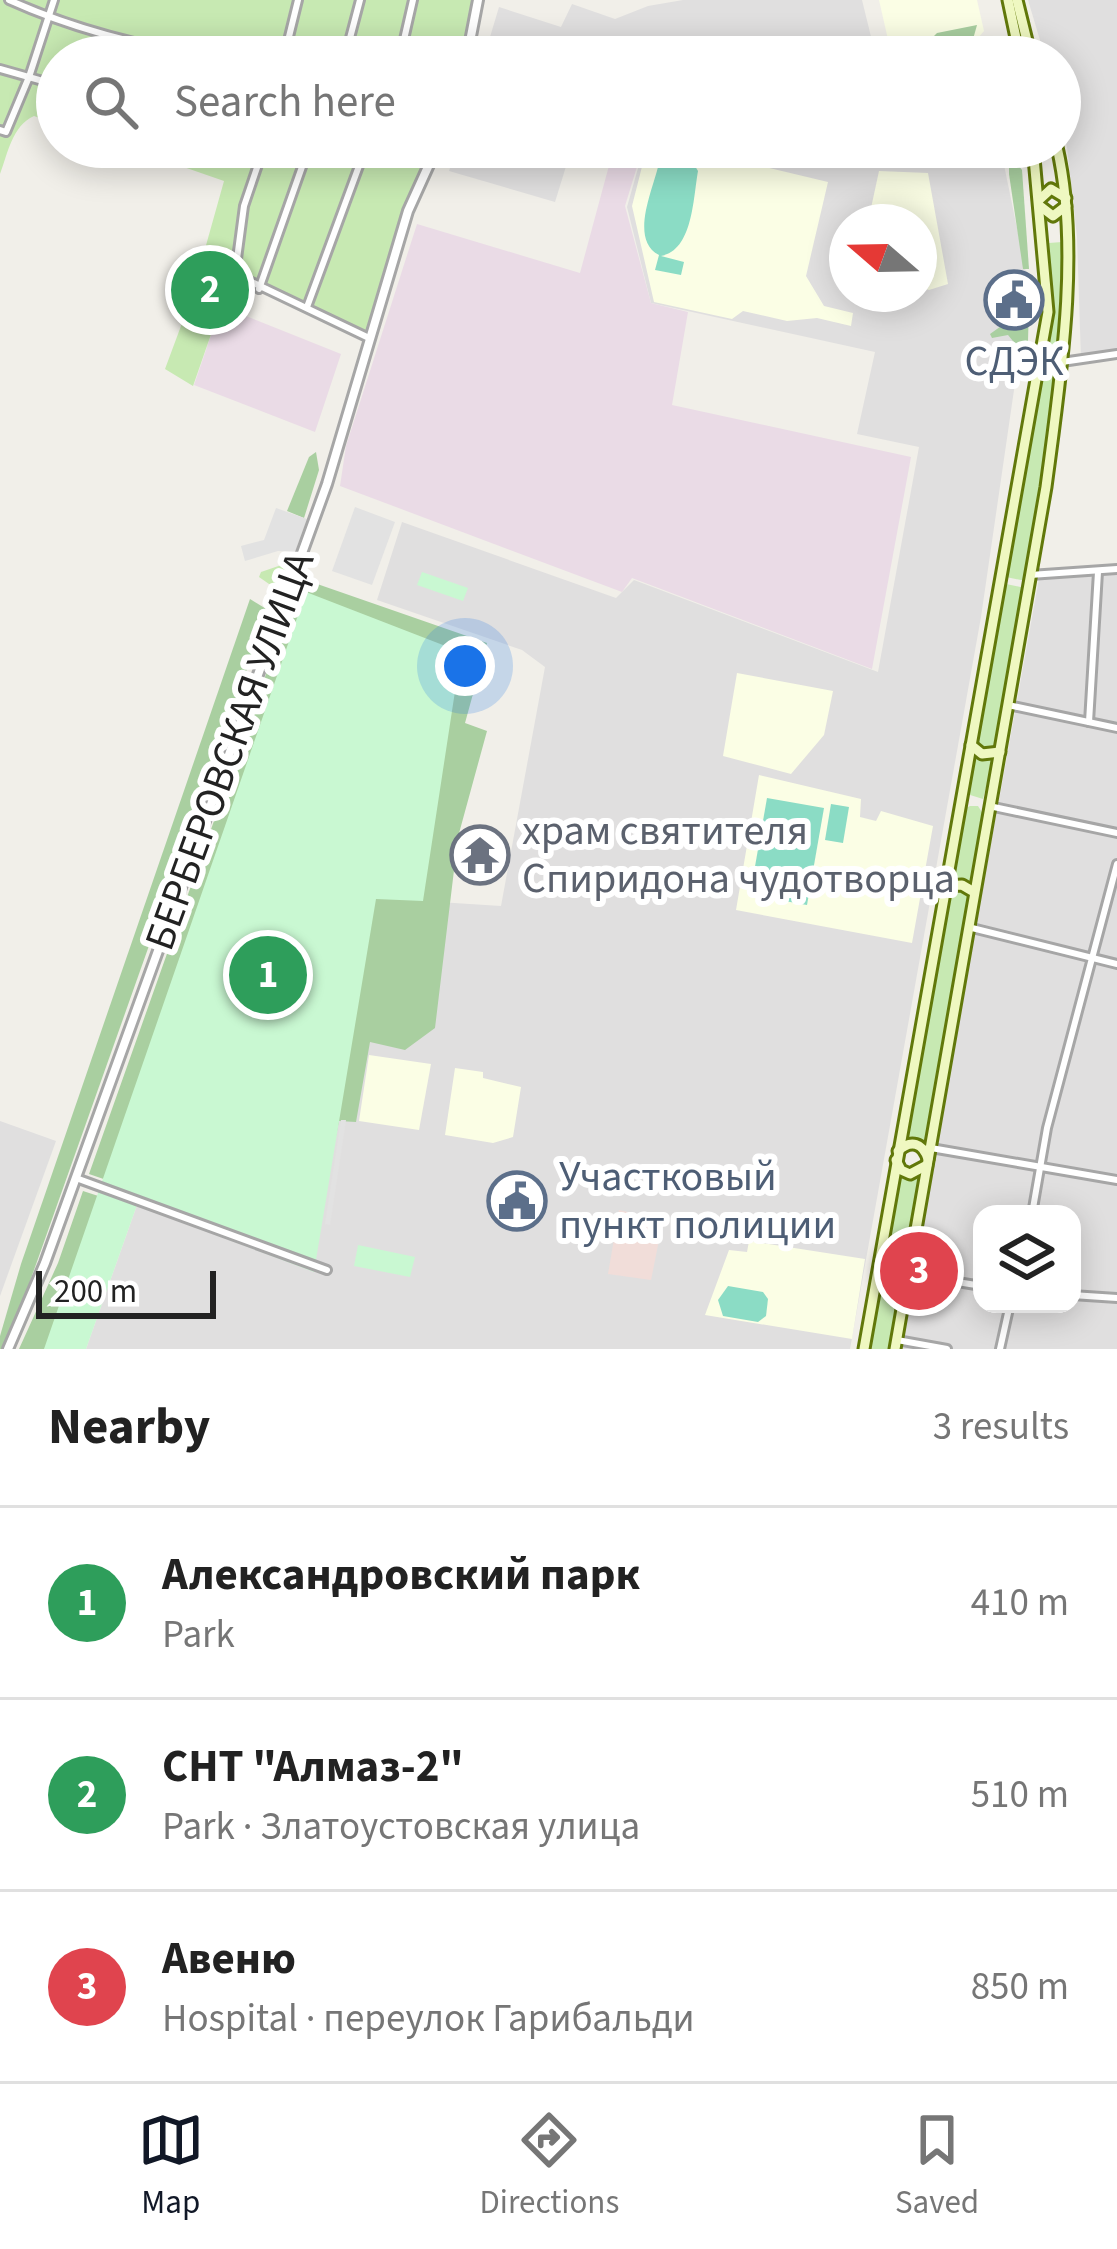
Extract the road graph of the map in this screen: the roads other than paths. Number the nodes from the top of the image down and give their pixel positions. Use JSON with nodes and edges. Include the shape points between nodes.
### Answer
{"nodes":[{"id":1,"x":9,"y":0,"type":"edge"},
{"id":2,"x":54,"y":0,"type":"edge"},
{"id":3,"x":298,"y":0,"type":"edge"},
{"id":4,"x":360,"y":0,"type":"edge"},
{"id":5,"x":413,"y":0,"type":"edge"},
{"id":6,"x":478,"y":0,"type":"edge"},
{"id":7,"x":1013,"y":0,"type":"edge"},
{"id":8,"x":48,"y":18,"type":"junction"},
{"id":9,"x":42,"y":36,"type":"edge"},
{"id":10,"x":110,"y":36,"type":"edge"},
{"id":11,"x":289,"y":36,"type":"edge"},
{"id":12,"x":351,"y":36,"type":"edge"},
{"id":13,"x":405,"y":36,"type":"edge"},
{"id":14,"x":471,"y":36,"type":"edge"},
{"id":15,"x":1017,"y":36,"type":"edge"},
{"id":16,"x":1024,"y":36,"type":"edge"},
{"id":17,"x":36,"y":55,"type":"edge"},
{"id":18,"x":0,"y":69,"type":"edge"},
{"id":19,"x":29,"y":77,"type":"junction"},
{"id":20,"x":36,"y":79,"type":"edge"},
{"id":21,"x":3,"y":131,"type":"edge"},
{"id":22,"x":255,"y":168,"type":"edge"},
{"id":23,"x":302,"y":168,"type":"edge"},
{"id":24,"x":358,"y":168,"type":"edge"},
{"id":25,"x":427,"y":168,"type":"edge"},
{"id":26,"x":1036,"y":168,"type":"edge"},
{"id":27,"x":1061,"y":168,"type":"edge"},
{"id":28,"x":1066,"y":202,"type":"junction"},
{"id":29,"x":1040,"y":203,"type":"junction"},
{"id":30,"x":259,"y":289,"type":"junction"},
{"id":31,"x":307,"y":309,"type":"junction"},
{"id":32,"x":369,"y":338,"type":"junction"},
{"id":33,"x":1117,"y":354,"type":"edge"},
{"id":34,"x":1040,"y":359,"type":"junction"},
{"id":35,"x":1062,"y":362,"type":"junction"},
{"id":36,"x":1117,"y":569,"type":"edge"},
{"id":37,"x":1098,"y":572,"type":"junction"},
{"id":38,"x":1029,"y":581,"type":"junction"},
{"id":39,"x":1000,"y":583,"type":"junction"},
{"id":40,"x":1009,"y":705,"type":"junction"},
{"id":41,"x":1089,"y":722,"type":"junction"},
{"id":42,"x":1117,"y":728,"type":"edge"},
{"id":43,"x":970,"y":745,"type":"junction"},
{"id":44,"x":1000,"y":752,"type":"junction"},
{"id":45,"x":961,"y":800,"type":"junction"},
{"id":46,"x":989,"y":806,"type":"junction"},
{"id":47,"x":1117,"y":832,"type":"edge"},
{"id":48,"x":1117,"y":864,"type":"edge"},
{"id":49,"x":945,"y":886,"type":"junction"},
{"id":50,"x":974,"y":892,"type":"junction"},
{"id":51,"x":968,"y":927,"type":"junction"},
{"id":52,"x":1094,"y":957,"type":"junction"},
{"id":53,"x":1117,"y":964,"type":"edge"},
{"id":54,"x":897,"y":1156,"type":"junction"},
{"id":55,"x":929,"y":1158,"type":"junction"},
{"id":56,"x":1039,"y":1167,"type":"junction"},
{"id":57,"x":76,"y":1178,"type":"junction"},
{"id":58,"x":1117,"y":1180,"type":"edge"},
{"id":59,"x":1033,"y":1205,"type":"edge"},
{"id":60,"x":327,"y":1270,"type":"dead end"},
{"id":61,"x":908,"y":1274,"type":"junction"},
{"id":62,"x":973,"y":1285,"type":"edge"},
{"id":63,"x":1081,"y":1296,"type":"edge"},
{"id":64,"x":1117,"y":1298,"type":"edge"},
{"id":65,"x":1008,"y":1313,"type":"edge"},
{"id":66,"x":896,"y":1345,"type":"edge"},
{"id":67,"x":8,"y":1349,"type":"edge"},
{"id":68,"x":864,"y":1349,"type":"edge"},
{"id":69,"x":947,"y":1349,"type":"edge"},
{"id":70,"x":1000,"y":1349,"type":"edge"}],
"edges":[{"from":1,"to":8,"type":"street"},
{"from":2,"to":8,"type":"street"},
{"from":3,"to":11,"type":"street"},
{"from":4,"to":12,"type":"street"},
{"from":5,"to":13,"type":"street"},
{"from":6,"to":14,"type":"street"},
{"from":7,"to":15,"type":"main road"},
{"from":7,"to":16,"type":"main road"},
{"from":8,"to":9,"type":"street"},
{"from":8,"to":10,"type":"street"},
{"from":17,"to":19,"type":"street"},
{"from":18,"to":19,"type":"street"},
{"from":19,"to":20,"type":"street"},
{"from":19,"to":21,"type":"street"},
{"from":22,"to":30,"type":"street","via":[[235,274]]},
{"from":23,"to":30,"type":"street"},
{"from":24,"to":31,"type":"street"},
{"from":25,"to":32,"type":"street","name":"БЕРБЕРОВСКАЯ УЛИЦА"},
{"from":26,"to":29,"type":"main road"},
{"from":27,"to":28,"type":"main road"},
{"from":28,"to":29,"type":"main road","via":[[1053,216]]},
{"from":28,"to":29,"type":"main road","via":[[1051,189]]},
{"from":28,"to":35,"type":"main road"},
{"from":29,"to":34,"type":"main road","via":[[1048,312]]},
{"from":30,"to":31,"type":"street"},
{"from":31,"to":32,"type":"street"},
{"from":32,"to":57,"type":"street","name":"БЕРБЕРОВСКАЯ УЛИЦА","via":[[327,484]]},
{"from":33,"to":35,"type":"street"},
{"from":34,"to":35,"type":"main road"},
{"from":34,"to":39,"type":"main road"},
{"from":35,"to":38,"type":"main road"},
{"from":36,"to":37,"type":"street"},
{"from":37,"to":38,"type":"street"},
{"from":37,"to":41,"type":"street"},
{"from":38,"to":39,"type":"main road"},
{"from":38,"to":40,"type":"main road"},
{"from":39,"to":43,"type":"main road"},
{"from":40,"to":41,"type":"street"},
{"from":40,"to":44,"type":"main road"},
{"from":41,"to":42,"type":"street"},
{"from":43,"to":44,"type":"main road","via":[[982,754]]},
{"from":43,"to":45,"type":"main road"},
{"from":44,"to":46,"type":"main road"},
{"from":45,"to":46,"type":"main road"},
{"from":45,"to":49,"type":"main road"},
{"from":46,"to":47,"type":"street"},
{"from":46,"to":50,"type":"main road"},
{"from":48,"to":52,"type":"street"},
{"from":49,"to":50,"type":"main road"},
{"from":49,"to":54,"type":"main road"},
{"from":50,"to":51,"type":"main road"},
{"from":51,"to":52,"type":"street"},
{"from":51,"to":55,"type":"main road"},
{"from":52,"to":53,"type":"street"},
{"from":52,"to":56,"type":"street"},
{"from":54,"to":55,"type":"main road","via":[[916,1144]]},
{"from":54,"to":55,"type":"main road","via":[[910,1174]]},
{"from":54,"to":68,"type":"main road"},
{"from":55,"to":56,"type":"street"},
{"from":55,"to":61,"type":"main road"},
{"from":56,"to":58,"type":"street"},
{"from":56,"to":59,"type":"street"},
{"from":57,"to":60,"type":"street"},
{"from":57,"to":67,"type":"street","name":"БЕРБЕРОВСКАЯ УЛИЦА"},
{"from":61,"to":62,"type":"street"},
{"from":61,"to":66,"type":"main road"},
{"from":63,"to":64,"type":"street"},
{"from":65,"to":70,"type":"street"},
{"from":66,"to":69,"type":"street"}]}
